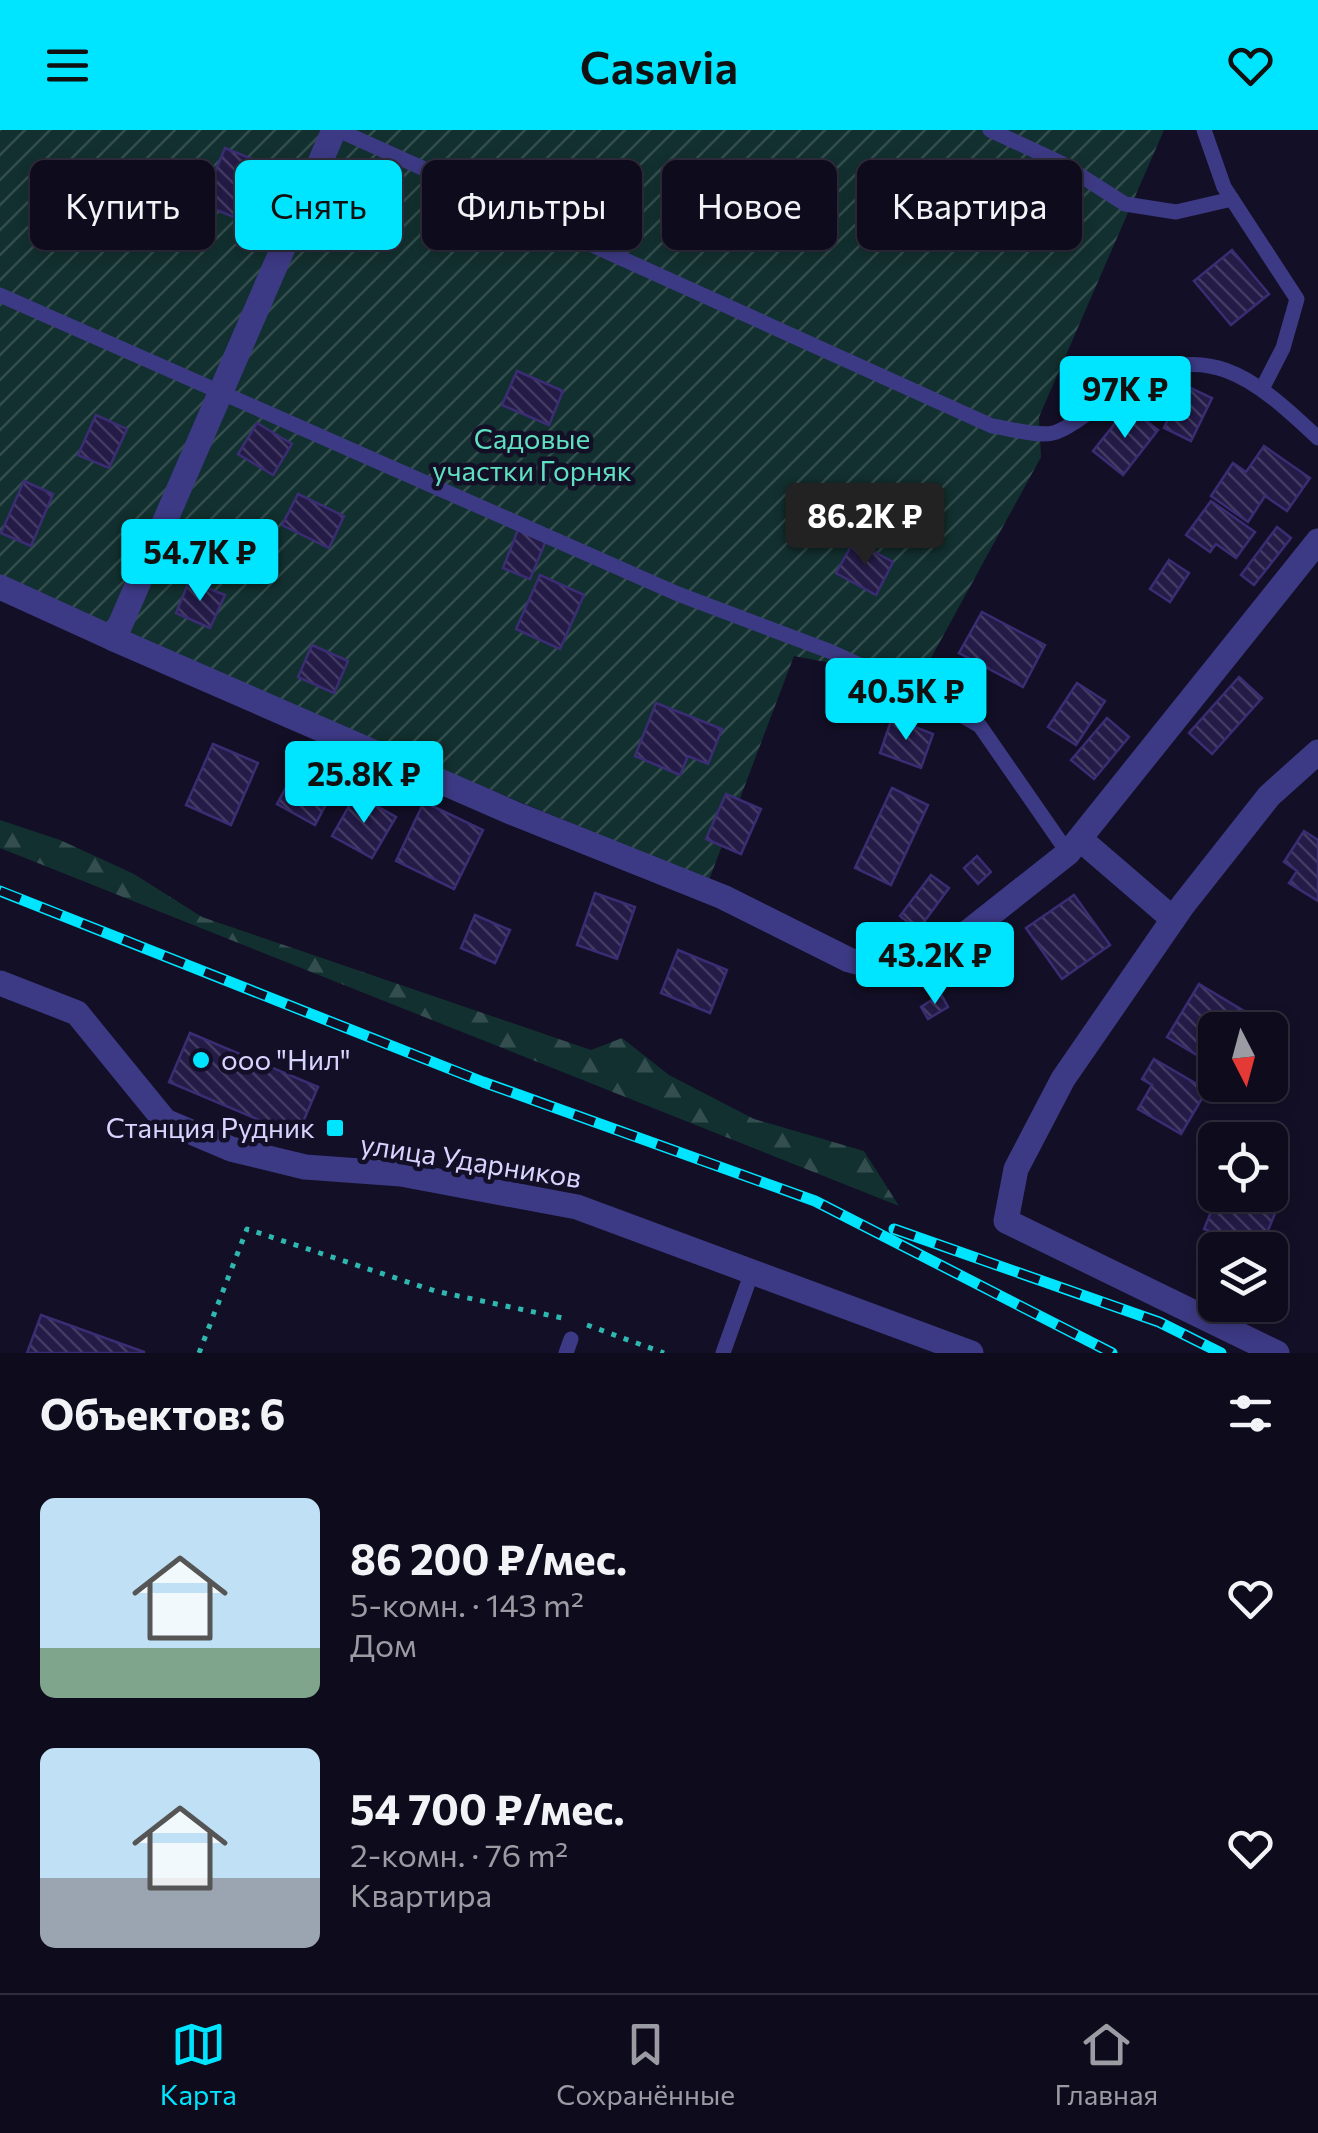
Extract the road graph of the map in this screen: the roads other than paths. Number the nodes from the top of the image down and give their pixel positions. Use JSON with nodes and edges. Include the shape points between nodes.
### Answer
{"nodes":[{"id":1,"x":336,"y":130,"type":"edge"},
{"id":2,"x":990,"y":130,"type":"edge"},
{"id":3,"x":1204,"y":130,"type":"edge"},
{"id":4,"x":1232,"y":199,"type":"junction"},
{"id":5,"x":0,"y":296,"type":"edge"},
{"id":6,"x":1263,"y":386,"type":"junction"},
{"id":7,"x":219,"y":390,"type":"junction"},
{"id":8,"x":1318,"y":438,"type":"edge"},
{"id":9,"x":1318,"y":541,"type":"edge"},
{"id":10,"x":0,"y":587,"type":"edge"},
{"id":11,"x":114,"y":639,"type":"junction"},
{"id":12,"x":1318,"y":752,"type":"edge"},
{"id":13,"x":1074,"y":846,"type":"junction"},
{"id":14,"x":1173,"y":919,"type":"junction"},
{"id":15,"x":0,"y":983,"type":"edge"},
{"id":16,"x":753,"y":1270,"type":"junction"},
{"id":17,"x":723,"y":1353,"type":"edge"},
{"id":18,"x":971,"y":1353,"type":"edge"},
{"id":19,"x":1278,"y":1353,"type":"edge"}],
"edges":[{"from":1,"to":6,"type":"lane","via":[[992,426],[1054,433],[1129,384],[1178,366],[1228,369]]},
{"from":1,"to":7,"type":"street"},
{"from":2,"to":4,"type":"lane","via":[[1061,162],[1125,204],[1176,212]]},
{"from":3,"to":4,"type":"lane"},
{"from":4,"to":6,"type":"lane","via":[[1298,298]]},
{"from":5,"to":7,"type":"lane"},
{"from":6,"to":8,"type":"lane"},
{"from":7,"to":11,"type":"street"},
{"from":7,"to":13,"type":"lane","via":[[678,594],[929,696],[980,726]]},
{"from":9,"to":13,"type":"street"},
{"from":10,"to":11,"type":"street"},
{"from":11,"to":13,"type":"street","via":[[876,967],[934,959]]},
{"from":12,"to":14,"type":"street","via":[[1269,796]]},
{"from":13,"to":14,"type":"street"},
{"from":14,"to":19,"type":"street","via":[[1063,1079],[1016,1170],[1006,1221]]},
{"from":15,"to":16,"type":"street","name":"улица Ударников","via":[[77,1013],[165,1121],[231,1150],[577,1207]]},
{"from":16,"to":17,"type":"lane"},
{"from":16,"to":18,"type":"street","name":"улица Ударников"}]}
